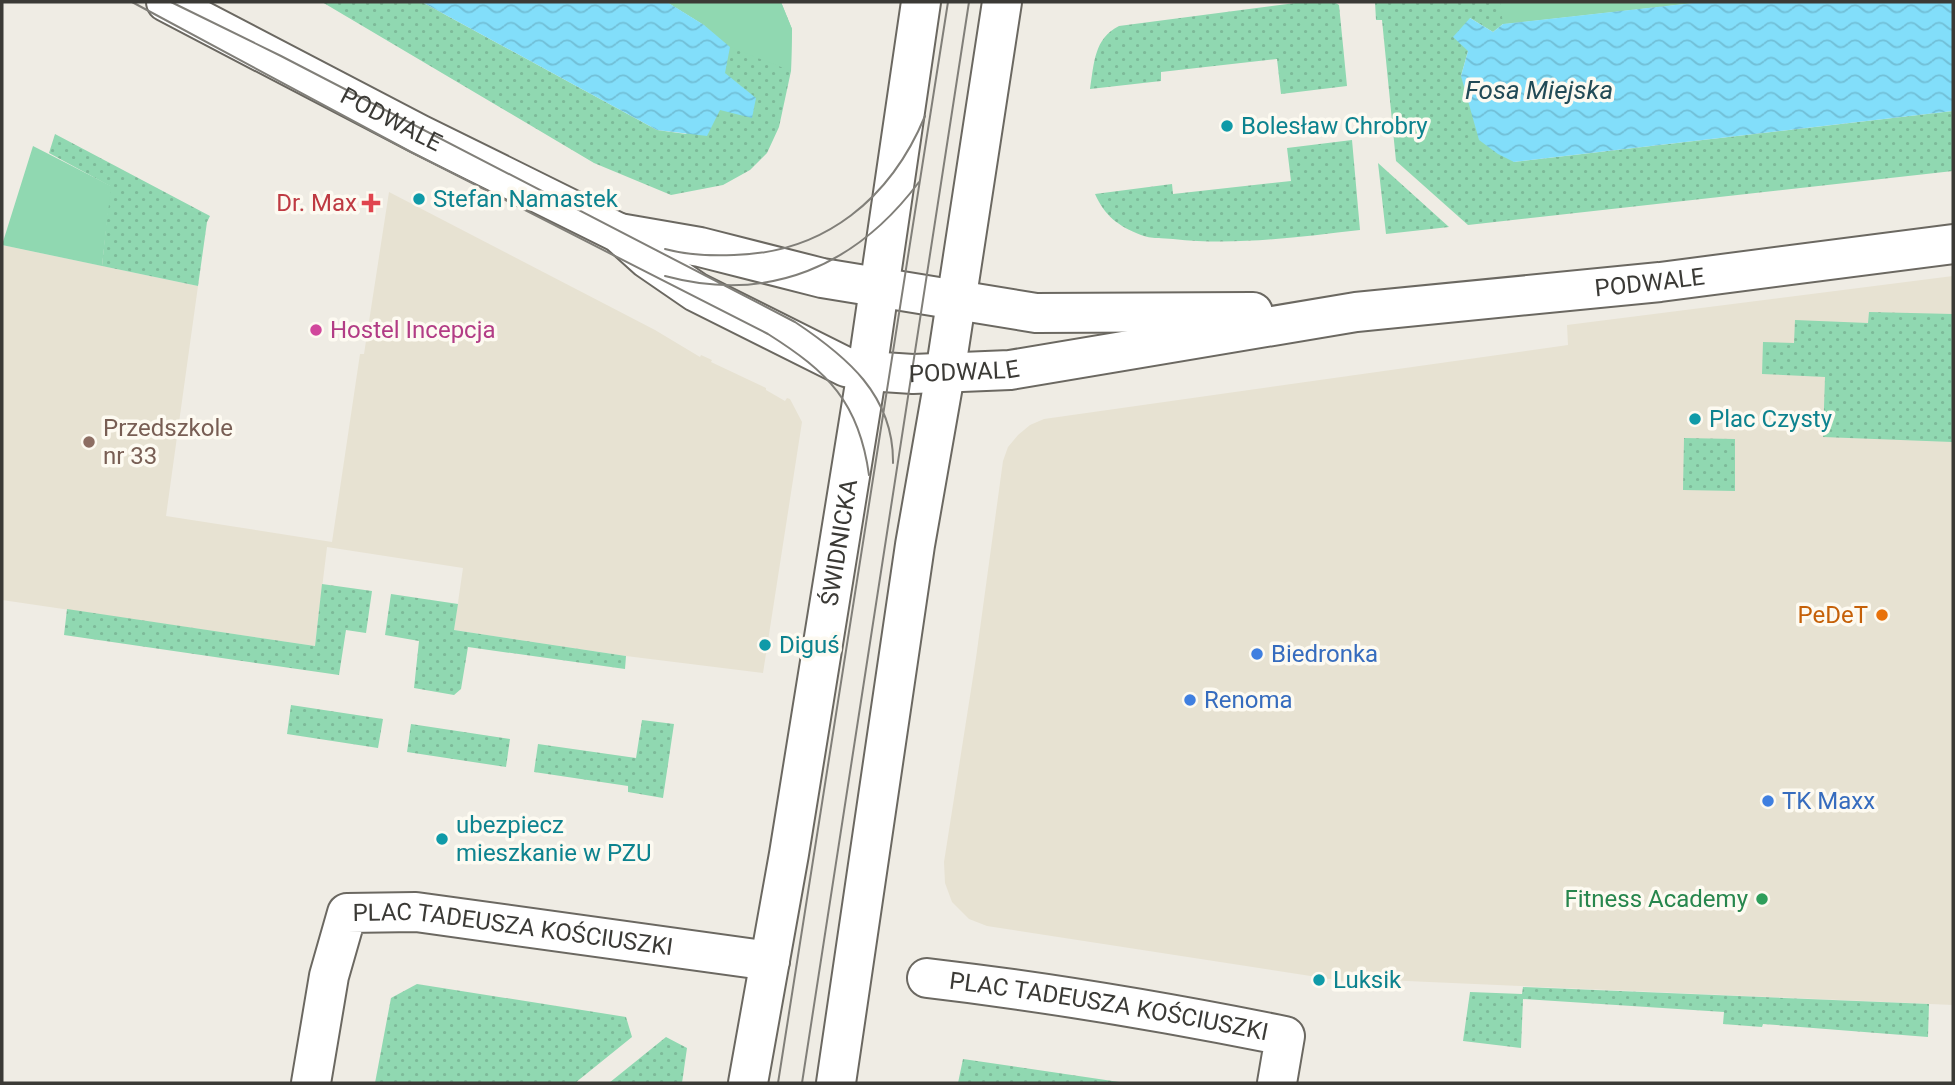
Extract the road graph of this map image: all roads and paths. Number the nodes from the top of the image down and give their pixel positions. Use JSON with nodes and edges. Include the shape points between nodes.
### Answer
{"nodes":[{"id":1,"x":166,"y":2,"type":"edge"},
{"id":2,"x":921,"y":2,"type":"edge"},
{"id":3,"x":1002,"y":2,"type":"edge"},
{"id":4,"x":619,"y":233,"type":"junction"},
{"id":5,"x":1953,"y":244,"type":"edge"},
{"id":6,"x":880,"y":287,"type":"junction"},
{"id":7,"x":954,"y":300,"type":"junction"},
{"id":8,"x":1343,"y":314,"type":"junction"},
{"id":9,"x":867,"y":371,"type":"junction"},
{"id":10,"x":945,"y":374,"type":"junction"},
{"id":11,"x":770,"y":961,"type":"junction"},
{"id":12,"x":927,"y":978,"type":"dead end"},
{"id":13,"x":311,"y":1083,"type":"edge"},
{"id":14,"x":748,"y":1083,"type":"edge"},
{"id":15,"x":836,"y":1083,"type":"edge"},
{"id":16,"x":1277,"y":1083,"type":"edge"}],
"edges":[{"from":1,"to":4,"type":"street","name":"PODWALE"},
{"from":2,"to":6,"type":"street","name":"ŚWIDNICKA"},
{"from":3,"to":7,"type":"street"},
{"from":4,"to":6,"type":"street","name":"PODWALE"},
{"from":4,"to":9,"type":"street","name":"PODWALE","via":[[696,292],[835,362]]},
{"from":5,"to":8,"type":"street","name":"PODWALE","via":[[1660,282]]},
{"from":6,"to":7,"type":"street","name":"PODWALE"},
{"from":6,"to":9,"type":"street","name":"ŚWIDNICKA"},
{"from":7,"to":8,"type":"street","name":"PODWALE","via":[[1036,313]]},
{"from":7,"to":10,"type":"street"},
{"from":8,"to":10,"type":"street","name":"PODWALE","via":[[1057,364]]},
{"from":9,"to":10,"type":"street","name":"PODWALE"},
{"from":9,"to":11,"type":"street","name":"ŚWIDNICKA"},
{"from":10,"to":15,"type":"street","via":[[915,545]]},
{"from":11,"to":13,"type":"street","name":"PLAC TADEUSZA KOŚCIUSZKI","via":[[416,912],[347,913],[329,976]]},
{"from":11,"to":14,"type":"street","name":"ŚWIDNICKA"},
{"from":12,"to":16,"type":"street","name":"PLAC TADEUSZA KOŚCIUSZKI","via":[[1150,1009],[1285,1036]]}]}
